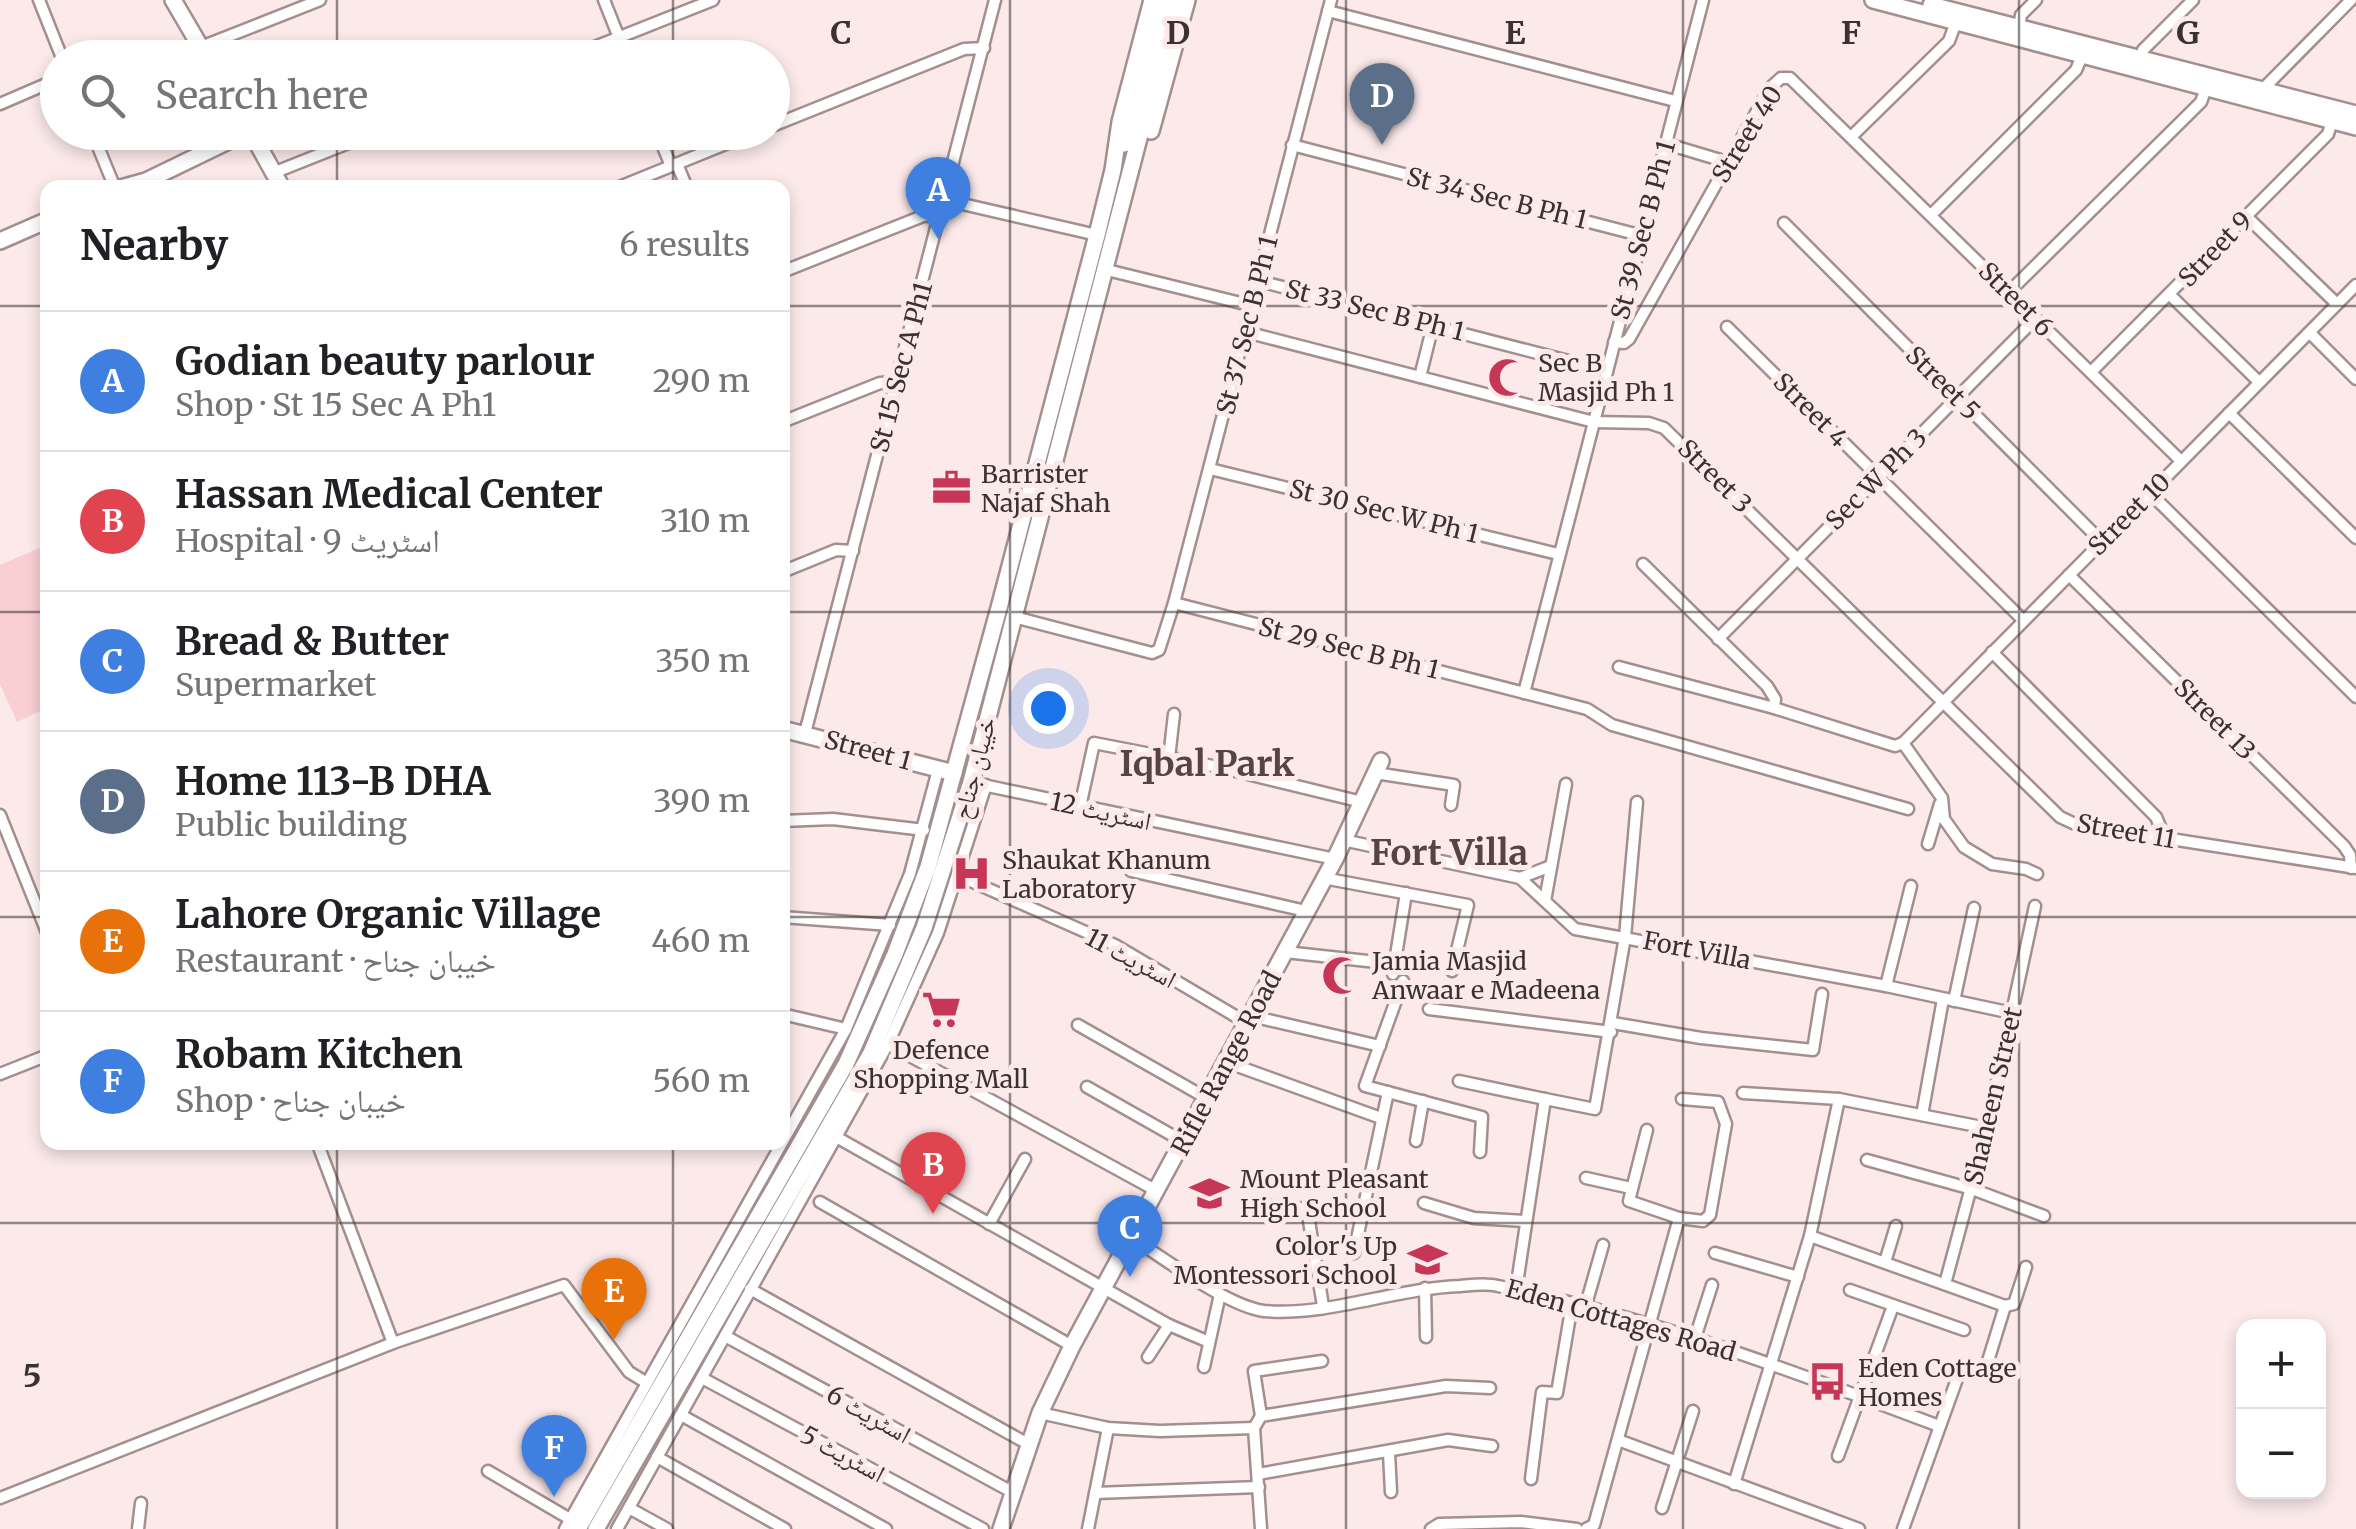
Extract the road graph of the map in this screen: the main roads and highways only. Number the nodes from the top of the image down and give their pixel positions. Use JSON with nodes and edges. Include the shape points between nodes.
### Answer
{"nodes":[{"id":1,"x":174,"y":0,"type":"edge"},
{"id":2,"x":1152,"y":0,"type":"edge"},
{"id":3,"x":1163,"y":0,"type":"edge"},
{"id":4,"x":1174,"y":0,"type":"edge"},
{"id":5,"x":1188,"y":0,"type":"edge"},
{"id":6,"x":1873,"y":0,"type":"edge"},
{"id":7,"x":1913,"y":0,"type":"edge"},
{"id":8,"x":197,"y":40,"type":"edge"},
{"id":9,"x":2356,"y":114,"type":"edge"},
{"id":10,"x":2356,"y":127,"type":"edge"},
{"id":11,"x":214,"y":150,"type":"edge"},
{"id":12,"x":260,"y":150,"type":"edge"},
{"id":13,"x":1121,"y":173,"type":"junction"},
{"id":14,"x":157,"y":180,"type":"edge"},
{"id":15,"x":278,"y":180,"type":"edge"},
{"id":16,"x":40,"y":224,"type":"edge"},
{"id":17,"x":40,"y":233,"type":"edge"},
{"id":18,"x":0,"y":241,"type":"edge"},
{"id":19,"x":0,"y":250,"type":"edge"},
{"id":20,"x":790,"y":730,"type":"edge"},
{"id":21,"x":1378,"y":767,"type":"road end"},
{"id":22,"x":946,"y":772,"type":"junction"},
{"id":23,"x":571,"y":1526,"type":"edge"},
{"id":24,"x":596,"y":1529,"type":"edge"},
{"id":25,"x":1000,"y":1529,"type":"edge"}],
"edges":[{"from":1,"to":8,"type":"main road"},
{"from":2,"to":13,"type":"main road","name":"خیبان جناح","via":[[1120,122]]},
{"from":3,"to":13,"type":"main road"},
{"from":4,"to":13,"type":"main road","name":"خیبان جناح"},
{"from":5,"to":13,"type":"main road","via":[[1148,142]]},
{"from":6,"to":10,"type":"main road"},
{"from":7,"to":9,"type":"main road"},
{"from":11,"to":14,"type":"main road"},
{"from":12,"to":15,"type":"main road"},
{"from":13,"to":22,"type":"main road","name":"خیبان جناح","via":[[1097,234]]},
{"from":13,"to":24,"type":"main road","name":"خیبان جناح","via":[[1104,269],[978,784],[930,911],[871,1053]]},
{"from":16,"to":18,"type":"main road"},
{"from":17,"to":19,"type":"main road"},
{"from":20,"to":22,"type":"main road","name":"Street 1"},
{"from":21,"to":25,"type":"main road","name":"Rifle Range Road","via":[[1072,1346],[1028,1444]]},
{"from":22,"to":23,"type":"main road","name":"خیبان جناح","via":[[915,902],[846,1064]]}]}
